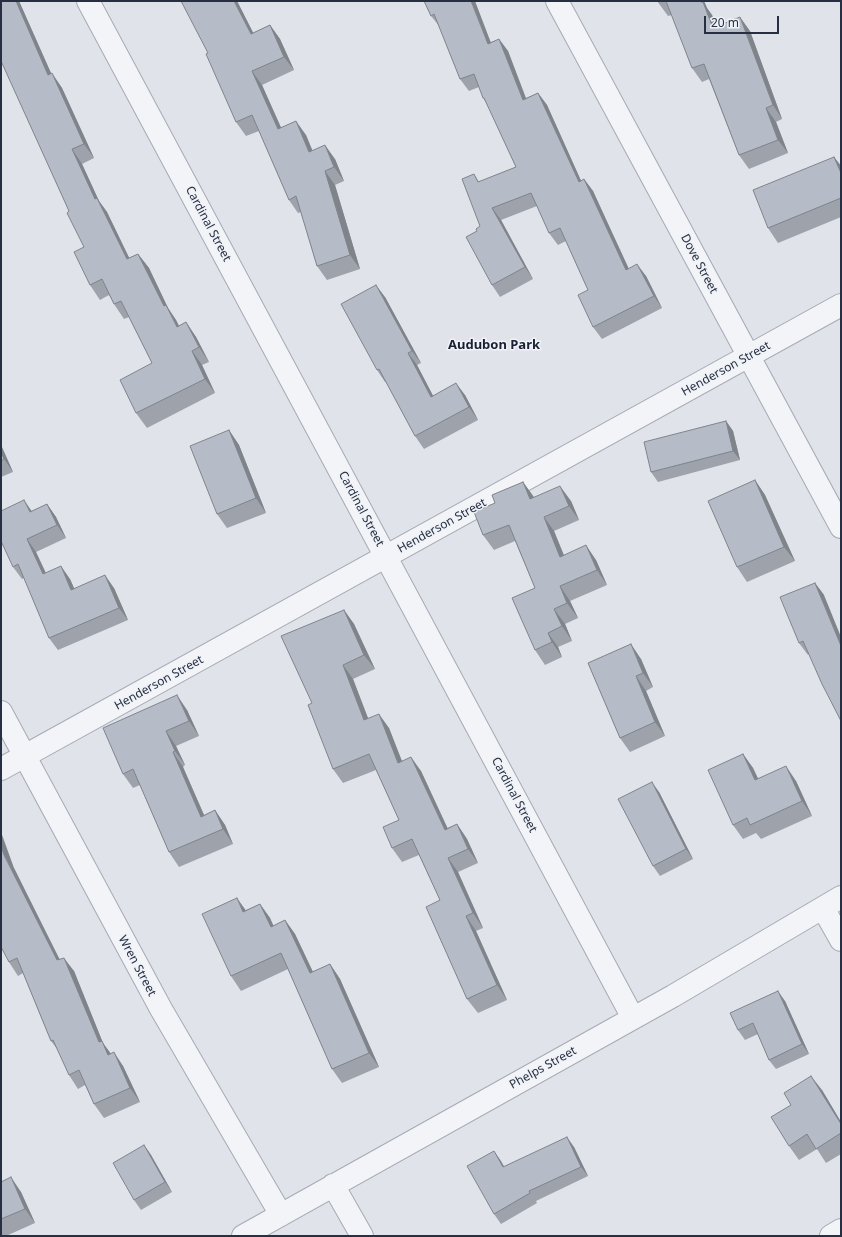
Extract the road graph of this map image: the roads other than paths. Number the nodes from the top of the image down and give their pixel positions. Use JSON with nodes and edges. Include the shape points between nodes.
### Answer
{"nodes":[{"id":1,"x":88,"y":1,"type":"edge"},
{"id":2,"x":557,"y":1,"type":"edge"},
{"id":3,"x":841,"y":305,"type":"edge"},
{"id":4,"x":749,"y":357,"type":"junction"},
{"id":5,"x":841,"y":527,"type":"edge"},
{"id":6,"x":387,"y":557,"type":"junction"},
{"id":7,"x":1,"y":712,"type":"edge"},
{"id":8,"x":25,"y":756,"type":"junction"},
{"id":9,"x":1,"y":769,"type":"edge"},
{"id":10,"x":832,"y":902,"type":"edge"},
{"id":11,"x":841,"y":940,"type":"edge"},
{"id":12,"x":634,"y":1018,"type":"junction"},
{"id":13,"x":333,"y":1185,"type":"junction"},
{"id":14,"x":280,"y":1215,"type":"junction"},
{"id":15,"x":841,"y":1230,"type":"edge"},
{"id":16,"x":243,"y":1236,"type":"edge"},
{"id":17,"x":362,"y":1236,"type":"edge"},
{"id":18,"x":831,"y":1236,"type":"edge"}],
"edges":[{"from":1,"to":6,"type":"street","name":"Cardinal Street"},
{"from":2,"to":4,"type":"street","name":"Dove Street"},
{"from":3,"to":4,"type":"street","name":"Henderson Street"},
{"from":4,"to":5,"type":"street","name":"Dove Street"},
{"from":4,"to":6,"type":"street","name":"Henderson Street"},
{"from":6,"to":8,"type":"street","name":"Henderson Street"},
{"from":6,"to":12,"type":"street","name":"Cardinal Street"},
{"from":7,"to":8,"type":"street","name":"Wren Street"},
{"from":8,"to":9,"type":"street","name":"Henderson Street"},
{"from":8,"to":14,"type":"street","name":"Wren Street","via":[[161,1010]]},
{"from":10,"to":11,"type":"street"},
{"from":10,"to":12,"type":"street","name":"Phelps Street"},
{"from":12,"to":13,"type":"street","name":"Phelps Street"},
{"from":13,"to":14,"type":"street","name":"Phelps Street"},
{"from":13,"to":17,"type":"street"},
{"from":14,"to":16,"type":"street","name":"Phelps Street"},
{"from":15,"to":18,"type":"street"}]}
